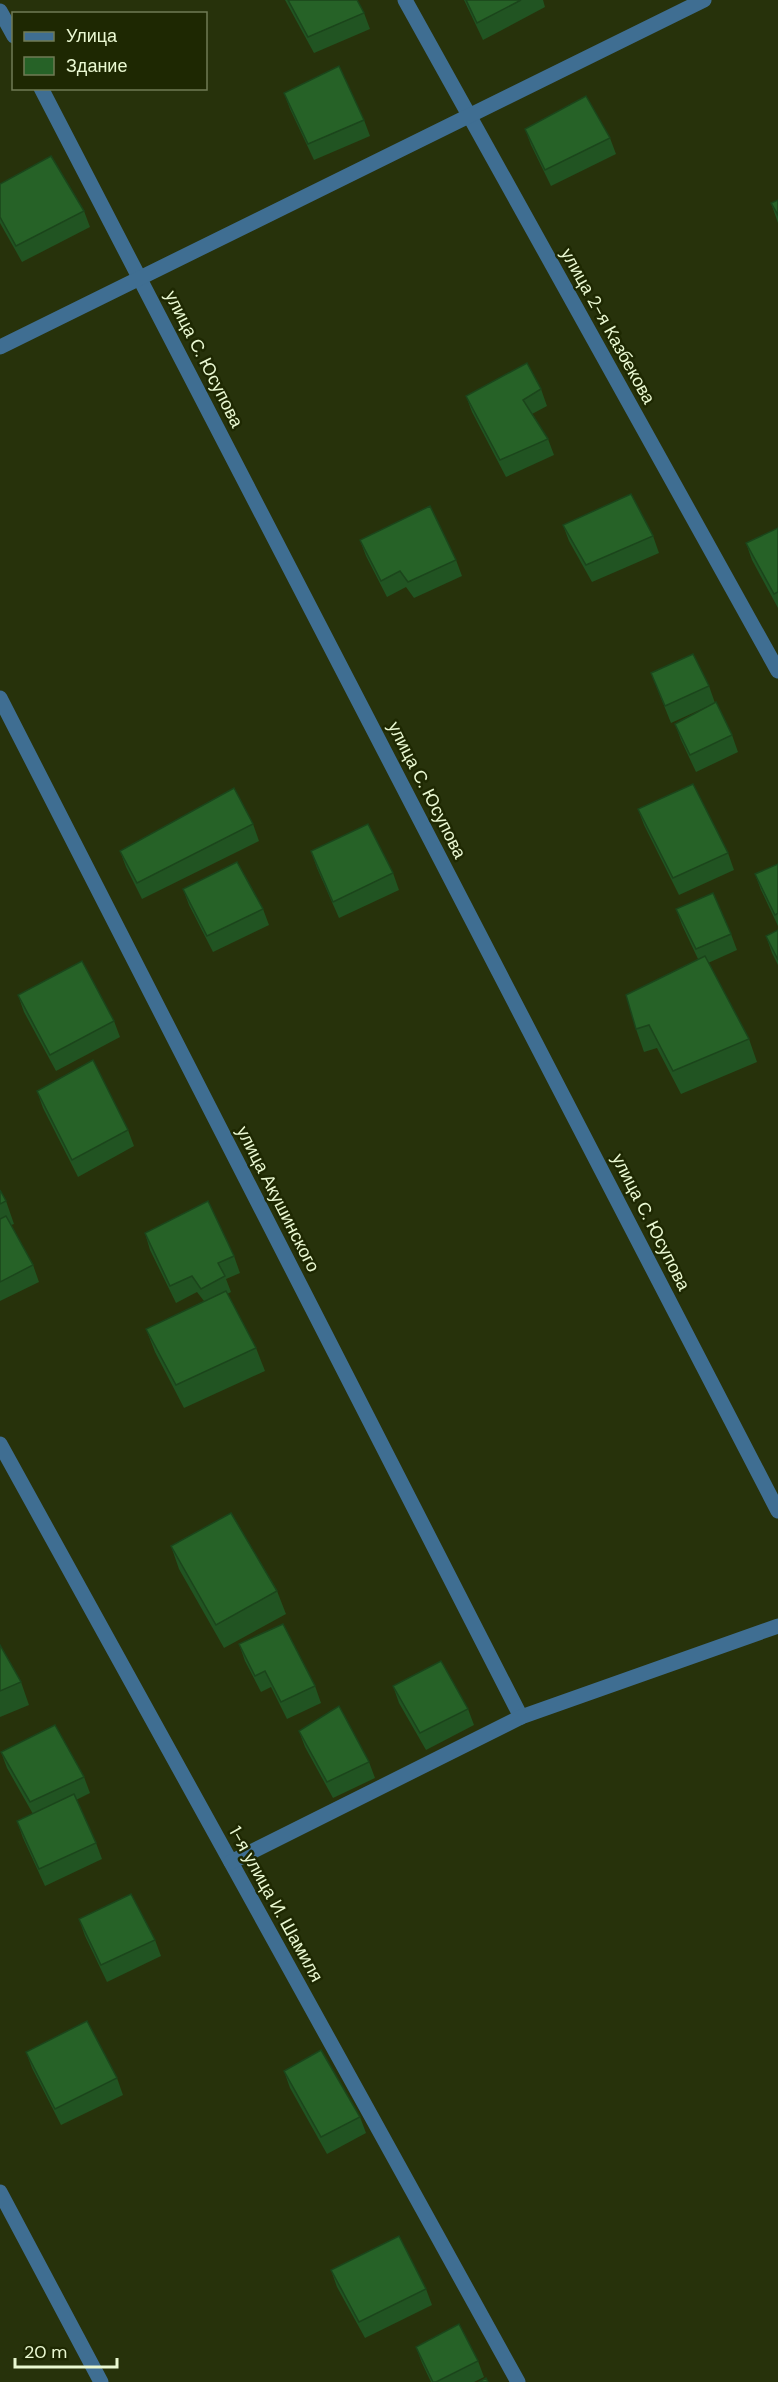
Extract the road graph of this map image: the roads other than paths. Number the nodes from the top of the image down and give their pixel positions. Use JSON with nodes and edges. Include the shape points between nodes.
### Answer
{"nodes":[{"id":1,"x":405,"y":0,"type":"edge"},
{"id":2,"x":704,"y":0,"type":"edge"},
{"id":3,"x":0,"y":11,"type":"edge"},
{"id":4,"x":12,"y":32,"type":"edge"},
{"id":5,"x":42,"y":90,"type":"edge"},
{"id":6,"x":469,"y":115,"type":"junction"},
{"id":7,"x":140,"y":278,"type":"junction"},
{"id":8,"x":0,"y":347,"type":"edge"},
{"id":9,"x":778,"y":671,"type":"edge"},
{"id":10,"x":0,"y":698,"type":"edge"},
{"id":11,"x":0,"y":1444,"type":"edge"},
{"id":12,"x":778,"y":1511,"type":"edge"},
{"id":13,"x":778,"y":1626,"type":"edge"},
{"id":14,"x":521,"y":1717,"type":"junction"},
{"id":15,"x":231,"y":1862,"type":"junction"},
{"id":16,"x":0,"y":2192,"type":"edge"},
{"id":17,"x":101,"y":2382,"type":"edge"},
{"id":18,"x":518,"y":2382,"type":"edge"}],
"edges":[{"from":1,"to":6,"type":"street","name":"улица 2-я Казбекова"},
{"from":2,"to":6,"type":"street"},
{"from":3,"to":4,"type":"street"},
{"from":5,"to":7,"type":"street","name":"улица С. Юсупова"},
{"from":6,"to":7,"type":"street"},
{"from":6,"to":9,"type":"street","name":"улица 2-я Казбекова"},
{"from":7,"to":8,"type":"street"},
{"from":7,"to":12,"type":"street","name":"улица С. Юсупова"},
{"from":10,"to":14,"type":"street","name":"улица Акушинского"},
{"from":11,"to":15,"type":"street","name":"1-я улица И. Шамиля"},
{"from":13,"to":14,"type":"street"},
{"from":14,"to":15,"type":"street"},
{"from":15,"to":18,"type":"street","name":"1-я улица И. Шамиля"},
{"from":16,"to":17,"type":"street"}]}
